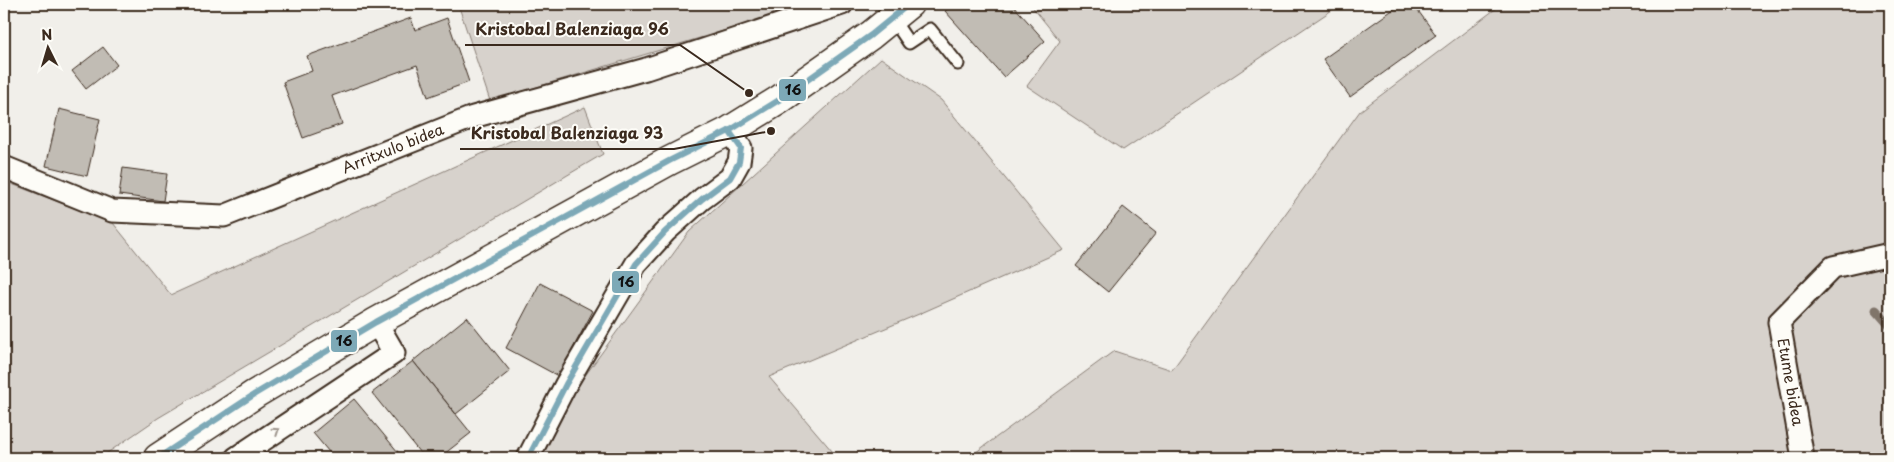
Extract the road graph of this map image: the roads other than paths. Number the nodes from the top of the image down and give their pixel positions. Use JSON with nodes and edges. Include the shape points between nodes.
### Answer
{"nodes":[{"id":1,"x":842,"y":4,"type":"edge"},
{"id":2,"x":901,"y":11,"type":"edge"},
{"id":3,"x":958,"y":64,"type":"dead end"},
{"id":4,"x":729,"y":130,"type":"junction"},
{"id":5,"x":4,"y":166,"type":"edge"},
{"id":6,"x":1890,"y":254,"type":"edge"},
{"id":7,"x":376,"y":322,"type":"junction"},
{"id":8,"x":158,"y":458,"type":"edge"},
{"id":9,"x":236,"y":458,"type":"edge"},
{"id":10,"x":528,"y":458,"type":"edge"},
{"id":11,"x":1803,"y":458,"type":"edge"}],
"edges":[{"from":1,"to":5,"type":"street","name":"Arritxulo bidea","via":[[646,68],[473,117],[224,216],[112,211]]},
{"from":2,"to":3,"type":"lane","via":[[909,43],[930,30]]},
{"from":2,"to":4,"type":"street","via":[[779,100]]},
{"from":4,"to":7,"type":"street"},
{"from":4,"to":10,"type":"street","via":[[741,148],[739,162],[730,178],[665,232],[636,264],[566,384]]},
{"from":6,"to":11,"type":"street","name":"Etume bidea","via":[[1833,267],[1779,322]]},
{"from":7,"to":8,"type":"street","via":[[255,394]]},
{"from":9,"to":7,"type":"street","one_way":true,"via":[[394,353]]}]}
